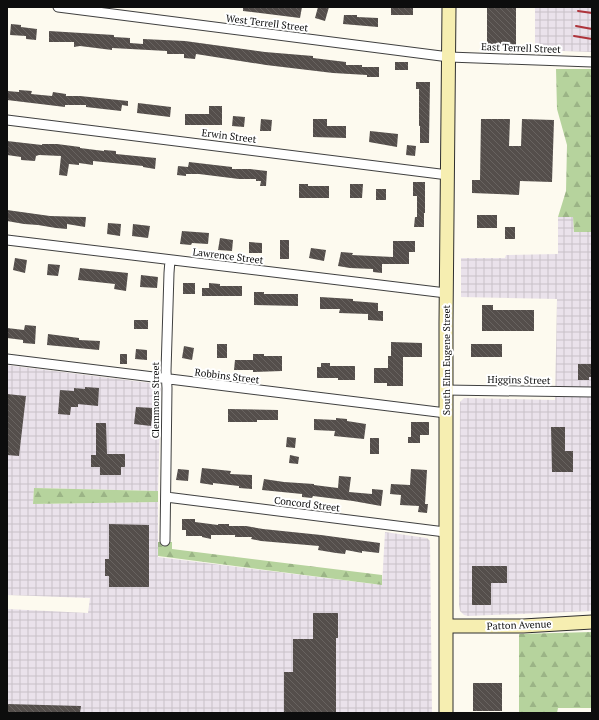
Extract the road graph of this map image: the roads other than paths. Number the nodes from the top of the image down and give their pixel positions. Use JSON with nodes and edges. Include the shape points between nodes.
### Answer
{"nodes":[{"id":1,"x":58,"y":7,"type":"edge"},
{"id":2,"x":449,"y":7,"type":"edge"},
{"id":3,"x":449,"y":57,"type":"junction"},
{"id":4,"x":592,"y":62,"type":"edge"},
{"id":5,"x":7,"y":120,"type":"edge"},
{"id":6,"x":448,"y":174,"type":"junction"},
{"id":7,"x":7,"y":240,"type":"edge"},
{"id":8,"x":170,"y":260,"type":"junction"},
{"id":9,"x":446,"y":293,"type":"junction"},
{"id":10,"x":7,"y":359,"type":"edge"},
{"id":11,"x":167,"y":380,"type":"junction"},
{"id":12,"x":445,"y":390,"type":"junction"},
{"id":13,"x":592,"y":392,"type":"edge"},
{"id":14,"x":446,"y":412,"type":"junction"},
{"id":15,"x":166,"y":496,"type":"junction"},
{"id":16,"x":445,"y":532,"type":"junction"},
{"id":17,"x":165,"y":541,"type":"dead end"},
{"id":18,"x":592,"y":622,"type":"edge"},
{"id":19,"x":446,"y":626,"type":"junction"},
{"id":20,"x":446,"y":713,"type":"edge"}],
"edges":[{"from":1,"to":3,"type":"street","name":"West Terrell Street"},
{"from":2,"to":3,"type":"main road","name":"South Elm Eugene Street"},
{"from":3,"to":4,"type":"street","name":"East Terrell Street"},
{"from":3,"to":6,"type":"main road","name":"South Elm Eugene Street"},
{"from":5,"to":6,"type":"street","name":"Erwin Street"},
{"from":6,"to":9,"type":"main road","name":"South Elm Eugene Street"},
{"from":7,"to":8,"type":"street","name":"Lawrence Street"},
{"from":8,"to":9,"type":"street","name":"Lawrence Street"},
{"from":8,"to":11,"type":"street","name":"Clemmons Street"},
{"from":9,"to":12,"type":"main road","name":"South Elm Eugene Street"},
{"from":10,"to":11,"type":"street","name":"Robbins Street"},
{"from":11,"to":14,"type":"street","name":"Robbins Street"},
{"from":11,"to":15,"type":"street","name":"Clemmons Street"},
{"from":12,"to":13,"type":"street","name":"Higgins Street"},
{"from":12,"to":14,"type":"main road","name":"South Elm Eugene Street"},
{"from":14,"to":16,"type":"main road","name":"South Elm Eugene Street"},
{"from":15,"to":16,"type":"street","name":"Concord Street"},
{"from":15,"to":17,"type":"street","name":"Clemmons Street"},
{"from":16,"to":19,"type":"main road","name":"South Elm Eugene Street"},
{"from":18,"to":19,"type":"main road","name":"Patton Avenue","via":[[523,626]]},
{"from":19,"to":20,"type":"main road","name":"South Elm Eugene Street"}]}
